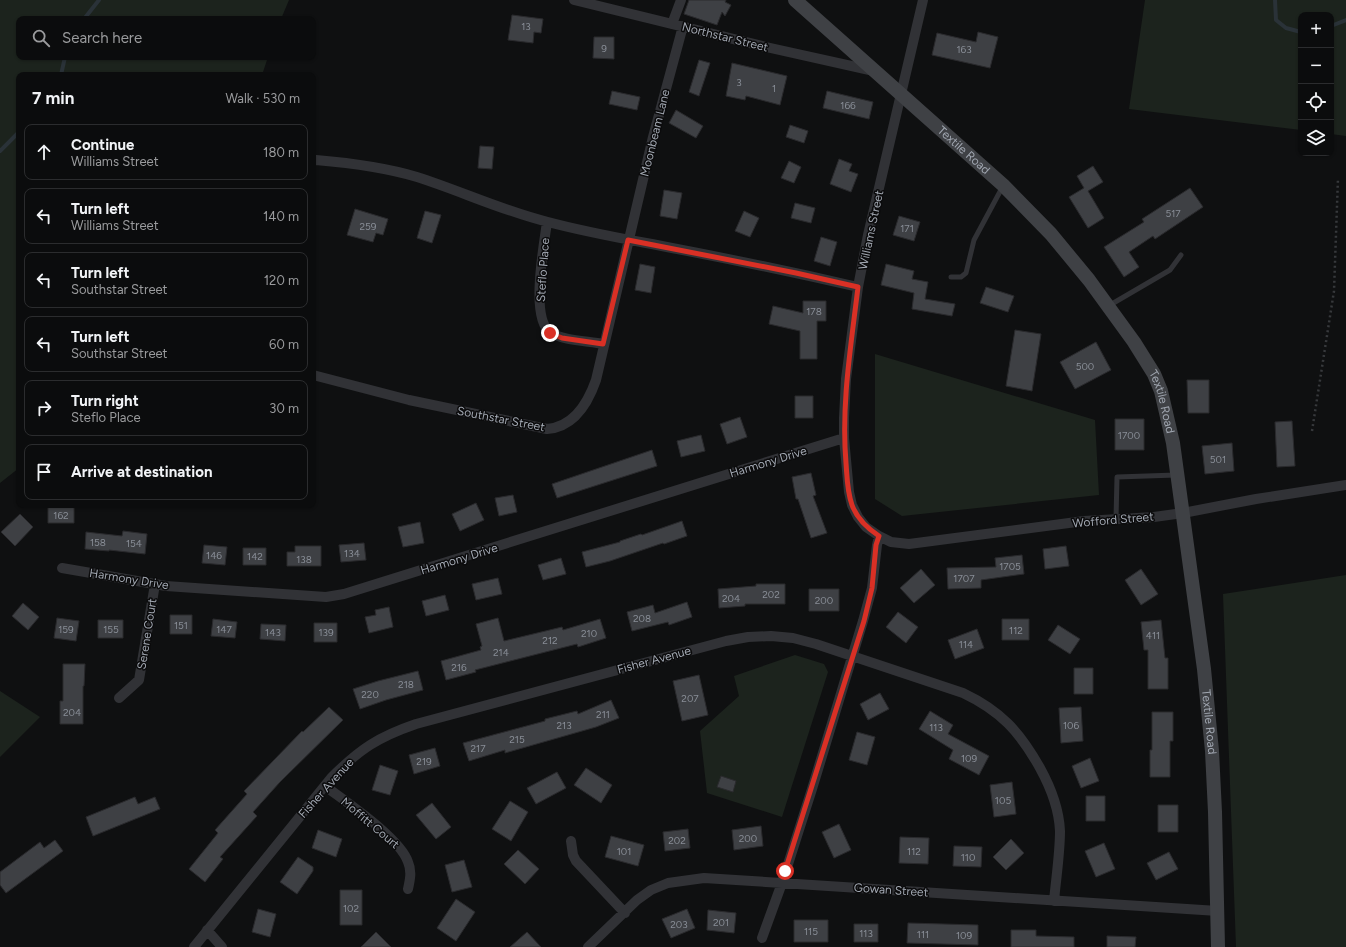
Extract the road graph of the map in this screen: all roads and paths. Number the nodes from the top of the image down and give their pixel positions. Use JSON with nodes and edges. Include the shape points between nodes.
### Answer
{"nodes":[{"id":1,"x":574,"y":0,"type":"edge"},
{"id":2,"x":681,"y":0,"type":"edge"},
{"id":3,"x":795,"y":0,"type":"edge"},
{"id":4,"x":923,"y":0,"type":"edge"},
{"id":5,"x":672,"y":24,"type":"junction"},
{"id":6,"x":683,"y":26,"type":"junction"},
{"id":7,"x":876,"y":71,"type":"junction"},
{"id":8,"x":901,"y":94,"type":"junction"},
{"id":9,"x":316,"y":160,"type":"edge"},
{"id":10,"x":1338,"y":178,"type":"dead end"},
{"id":11,"x":1003,"y":185,"type":"junction"},
{"id":12,"x":547,"y":222,"type":"junction"},
{"id":13,"x":628,"y":240,"type":"junction"},
{"id":14,"x":1181,"y":255,"type":"dead end"},
{"id":15,"x":951,"y":277,"type":"dead end"},
{"id":16,"x":858,"y":287,"type":"junction"},
{"id":17,"x":1109,"y":306,"type":"junction"},
{"id":18,"x":603,"y":344,"type":"junction"},
{"id":19,"x":316,"y":376,"type":"edge"},
{"id":20,"x":1312,"y":431,"type":"dead end"},
{"id":21,"x":844,"y":438,"type":"junction"},
{"id":22,"x":1177,"y":474,"type":"junction"},
{"id":23,"x":1346,"y":485,"type":"edge"},
{"id":24,"x":1183,"y":513,"type":"junction"},
{"id":25,"x":1116,"y":519,"type":"junction"},
{"id":26,"x":879,"y":536,"type":"junction"},
{"id":27,"x":62,"y":568,"type":"dead end"},
{"id":28,"x":155,"y":584,"type":"junction"},
{"id":29,"x":852,"y":657,"type":"junction"},
{"id":30,"x":119,"y":698,"type":"dead end"},
{"id":31,"x":325,"y":786,"type":"junction"},
{"id":32,"x":571,"y":841,"type":"dead end"},
{"id":33,"x":782,"y":883,"type":"junction"},
{"id":34,"x":408,"y":889,"type":"dead end"},
{"id":35,"x":1054,"y":901,"type":"junction"},
{"id":36,"x":1218,"y":911,"type":"junction"},
{"id":37,"x":625,"y":913,"type":"junction"},
{"id":38,"x":207,"y":930,"type":"junction"},
{"id":39,"x":762,"y":938,"type":"dead end"},
{"id":40,"x":194,"y":947,"type":"edge"},
{"id":41,"x":222,"y":947,"type":"edge"},
{"id":42,"x":588,"y":947,"type":"edge"},
{"id":43,"x":1218,"y":947,"type":"edge"}],
"edges":[{"from":1,"to":5,"type":"street","name":"Northstar Street"},
{"from":2,"to":5,"type":"street"},
{"from":3,"to":7,"type":"street","name":"Textile Road"},
{"from":4,"to":8,"type":"street","name":"Williams Street"},
{"from":5,"to":6,"type":"street","name":"Northstar Street"},
{"from":6,"to":7,"type":"street","name":"Northstar Street"},
{"from":6,"to":13,"type":"street","name":"Moonbeam Lane"},
{"from":7,"to":8,"type":"street","name":"Textile Road"},
{"from":8,"to":11,"type":"street","name":"Textile Road"},
{"from":8,"to":16,"type":"street","name":"Williams Street"},
{"from":9,"to":12,"type":"street","via":[[354,163],[418,177]]},
{"from":10,"to":20,"type":"path","via":[[1334,291]]},
{"from":11,"to":15,"type":"lane","via":[[974,240],[966,273],[961,277]]},
{"from":11,"to":17,"type":"street","name":"Textile Road","via":[[1051,234]]},
{"from":12,"to":13,"type":"street"},
{"from":12,"to":18,"type":"street","name":"Steflo Place","via":[[539,290],[540,317],[544,327],[562,338]]},
{"from":13,"to":16,"type":"street"},
{"from":13,"to":18,"type":"street","name":"Southstar Street"},
{"from":14,"to":17,"type":"lane","via":[[1170,270]]},
{"from":16,"to":21,"type":"street","name":"Williams Street","via":[[846,379]]},
{"from":17,"to":22,"type":"street","name":"Textile Road","via":[[1154,374],[1161,391]]},
{"from":18,"to":19,"type":"street","name":"Southstar Street","via":[[596,380],[589,399],[576,416],[564,424],[547,429],[416,402]]},
{"from":21,"to":26,"type":"street","name":"Williams Street","via":[[852,505],[866,527]]},
{"from":21,"to":28,"type":"street","name":"Harmony Drive","via":[[344,594],[326,597]]},
{"from":22,"to":24,"type":"street","name":"Textile Road"},
{"from":22,"to":25,"type":"lane","via":[[1117,478]]},
{"from":23,"to":24,"type":"street","name":"Wofford Street"},
{"from":24,"to":25,"type":"street","name":"Wofford Street"},
{"from":24,"to":36,"type":"street","name":"Textile Road","via":[[1212,751]]},
{"from":25,"to":26,"type":"street","name":"Wofford Street","via":[[909,544],[891,542]]},
{"from":26,"to":29,"type":"street","via":[[872,588]]},
{"from":27,"to":28,"type":"street","name":"Harmony Drive"},
{"from":28,"to":30,"type":"street","name":"Serene Court","via":[[139,680]]},
{"from":29,"to":31,"type":"street","name":"Fisher Avenue","via":[[794,638],[748,637],[726,641],[398,730],[370,744],[350,759]]},
{"from":29,"to":33,"type":"street"},
{"from":29,"to":35,"type":"street","name":"Fisher Avenue","via":[[963,693],[986,705],[1015,730],[1028,746],[1050,786],[1057,808],[1060,831]]},
{"from":31,"to":34,"type":"street","name":"Moffitt Court","via":[[401,848],[409,862],[411,873]]},
{"from":31,"to":38,"type":"street","name":"Fisher Avenue"},
{"from":32,"to":37,"type":"street","via":[[576,861]]},
{"from":33,"to":35,"type":"street","name":"Gowan Street"},
{"from":33,"to":37,"type":"street","name":"Gowan Street","via":[[704,878],[668,883],[651,890]]},
{"from":33,"to":39,"type":"street"},
{"from":35,"to":36,"type":"street","name":"Gowan Street"},
{"from":36,"to":43,"type":"street","name":"Textile Road"},
{"from":37,"to":42,"type":"street","name":"Gowan Street"},
{"from":38,"to":40,"type":"street","name":"Fisher Avenue"},
{"from":38,"to":41,"type":"street"}]}
